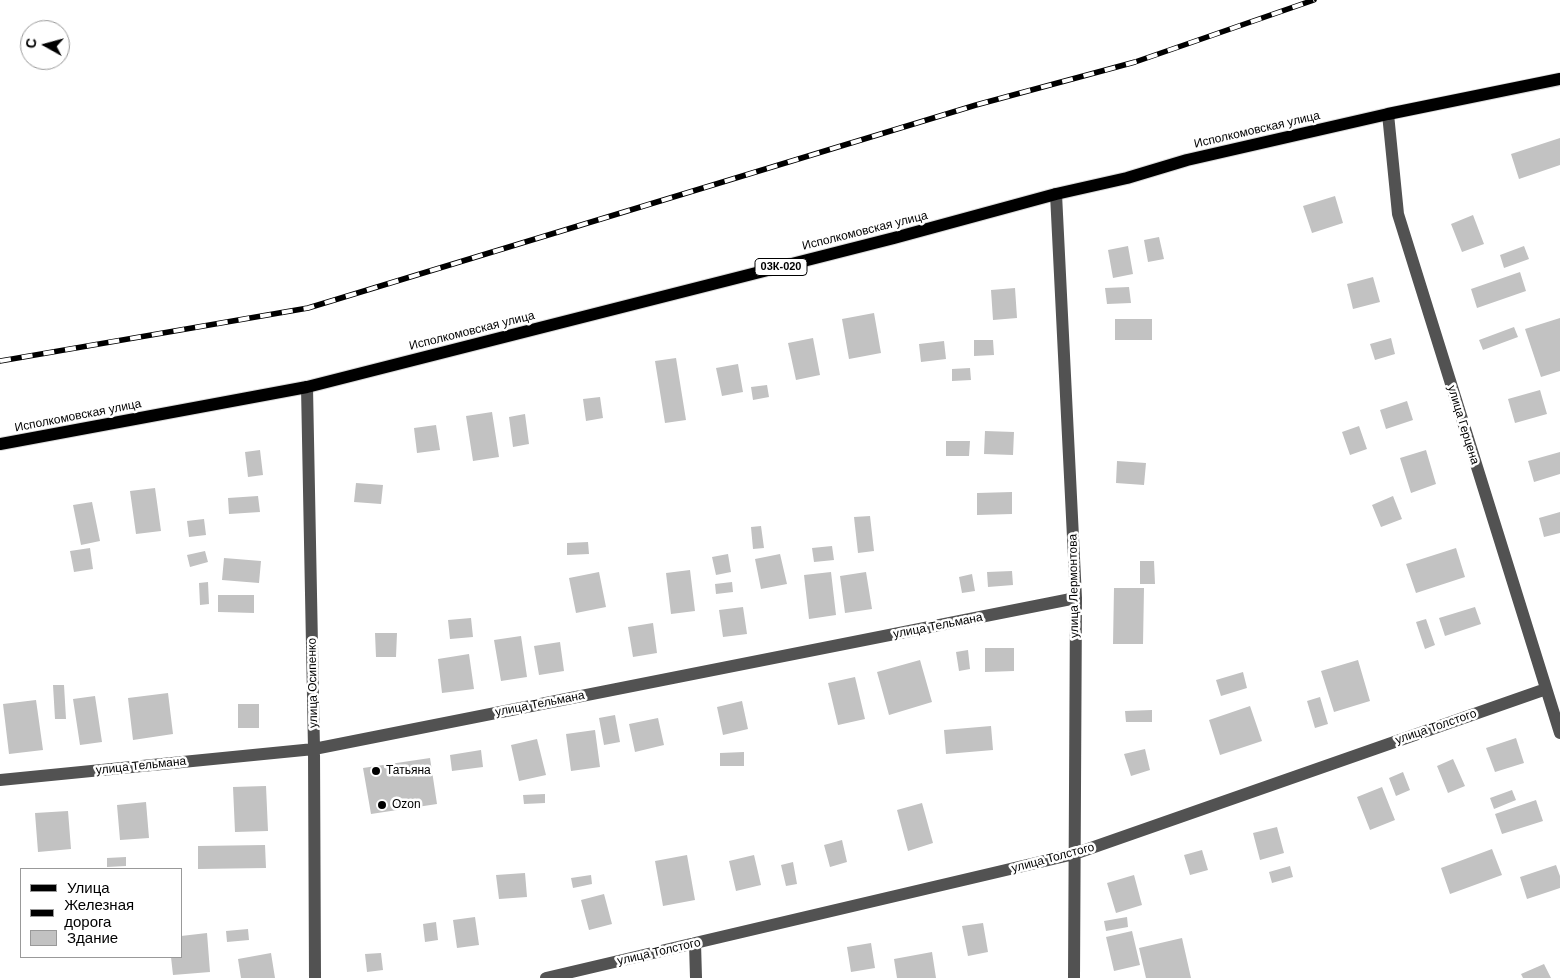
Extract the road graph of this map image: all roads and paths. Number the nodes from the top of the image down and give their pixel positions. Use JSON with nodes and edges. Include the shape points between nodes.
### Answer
{"nodes":[{"id":1,"x":1560,"y":79,"type":"edge"},
{"id":2,"x":1388,"y":114,"type":"junction"},
{"id":3,"x":1056,"y":194,"type":"junction"},
{"id":4,"x":308,"y":387,"type":"junction"},
{"id":5,"x":0,"y":444,"type":"edge"},
{"id":6,"x":1076,"y":598,"type":"junction"},
{"id":7,"x":1546,"y":689,"type":"junction"},
{"id":8,"x":1560,"y":733,"type":"edge"},
{"id":9,"x":314,"y":749,"type":"junction"},
{"id":10,"x":0,"y":780,"type":"edge"},
{"id":11,"x":1074,"y":854,"type":"junction"},
{"id":12,"x":694,"y":943,"type":"junction"},
{"id":13,"x":315,"y":978,"type":"edge"},
{"id":14,"x":546,"y":978,"type":"edge"},
{"id":15,"x":696,"y":978,"type":"edge"},
{"id":16,"x":1074,"y":978,"type":"edge"}],
"edges":[{"from":1,"to":2,"type":"main road","name":"Исполкомовская улица","number":"03К-020"},
{"from":2,"to":3,"type":"main road","name":"Исполкомовская улица","number":"03К-020"},
{"from":2,"to":7,"type":"street","name":"улица Герцена","via":[[1398,214]]},
{"from":3,"to":4,"type":"main road","name":"Исполкомовская улица","number":"03К-020"},
{"from":3,"to":6,"type":"street","name":"улица Лермонтова"},
{"from":4,"to":5,"type":"main road","name":"Исполкомовская улица","number":"03К-020"},
{"from":4,"to":9,"type":"street","name":"улица Осипенко"},
{"from":6,"to":9,"type":"street","name":"улица Тельмана"},
{"from":6,"to":11,"type":"street","name":"улица Лермонтова"},
{"from":7,"to":8,"type":"street","name":"улица Герцена"},
{"from":7,"to":11,"type":"street","name":"улица Толстого"},
{"from":9,"to":10,"type":"street","name":"улица Тельмана"},
{"from":9,"to":13,"type":"street","name":"улица Осипенко"},
{"from":11,"to":12,"type":"street","name":"улица Толстого"},
{"from":11,"to":16,"type":"street","name":"улица Лермонтова"},
{"from":12,"to":14,"type":"street","name":"улица Толстого"},
{"from":12,"to":15,"type":"street"}]}
